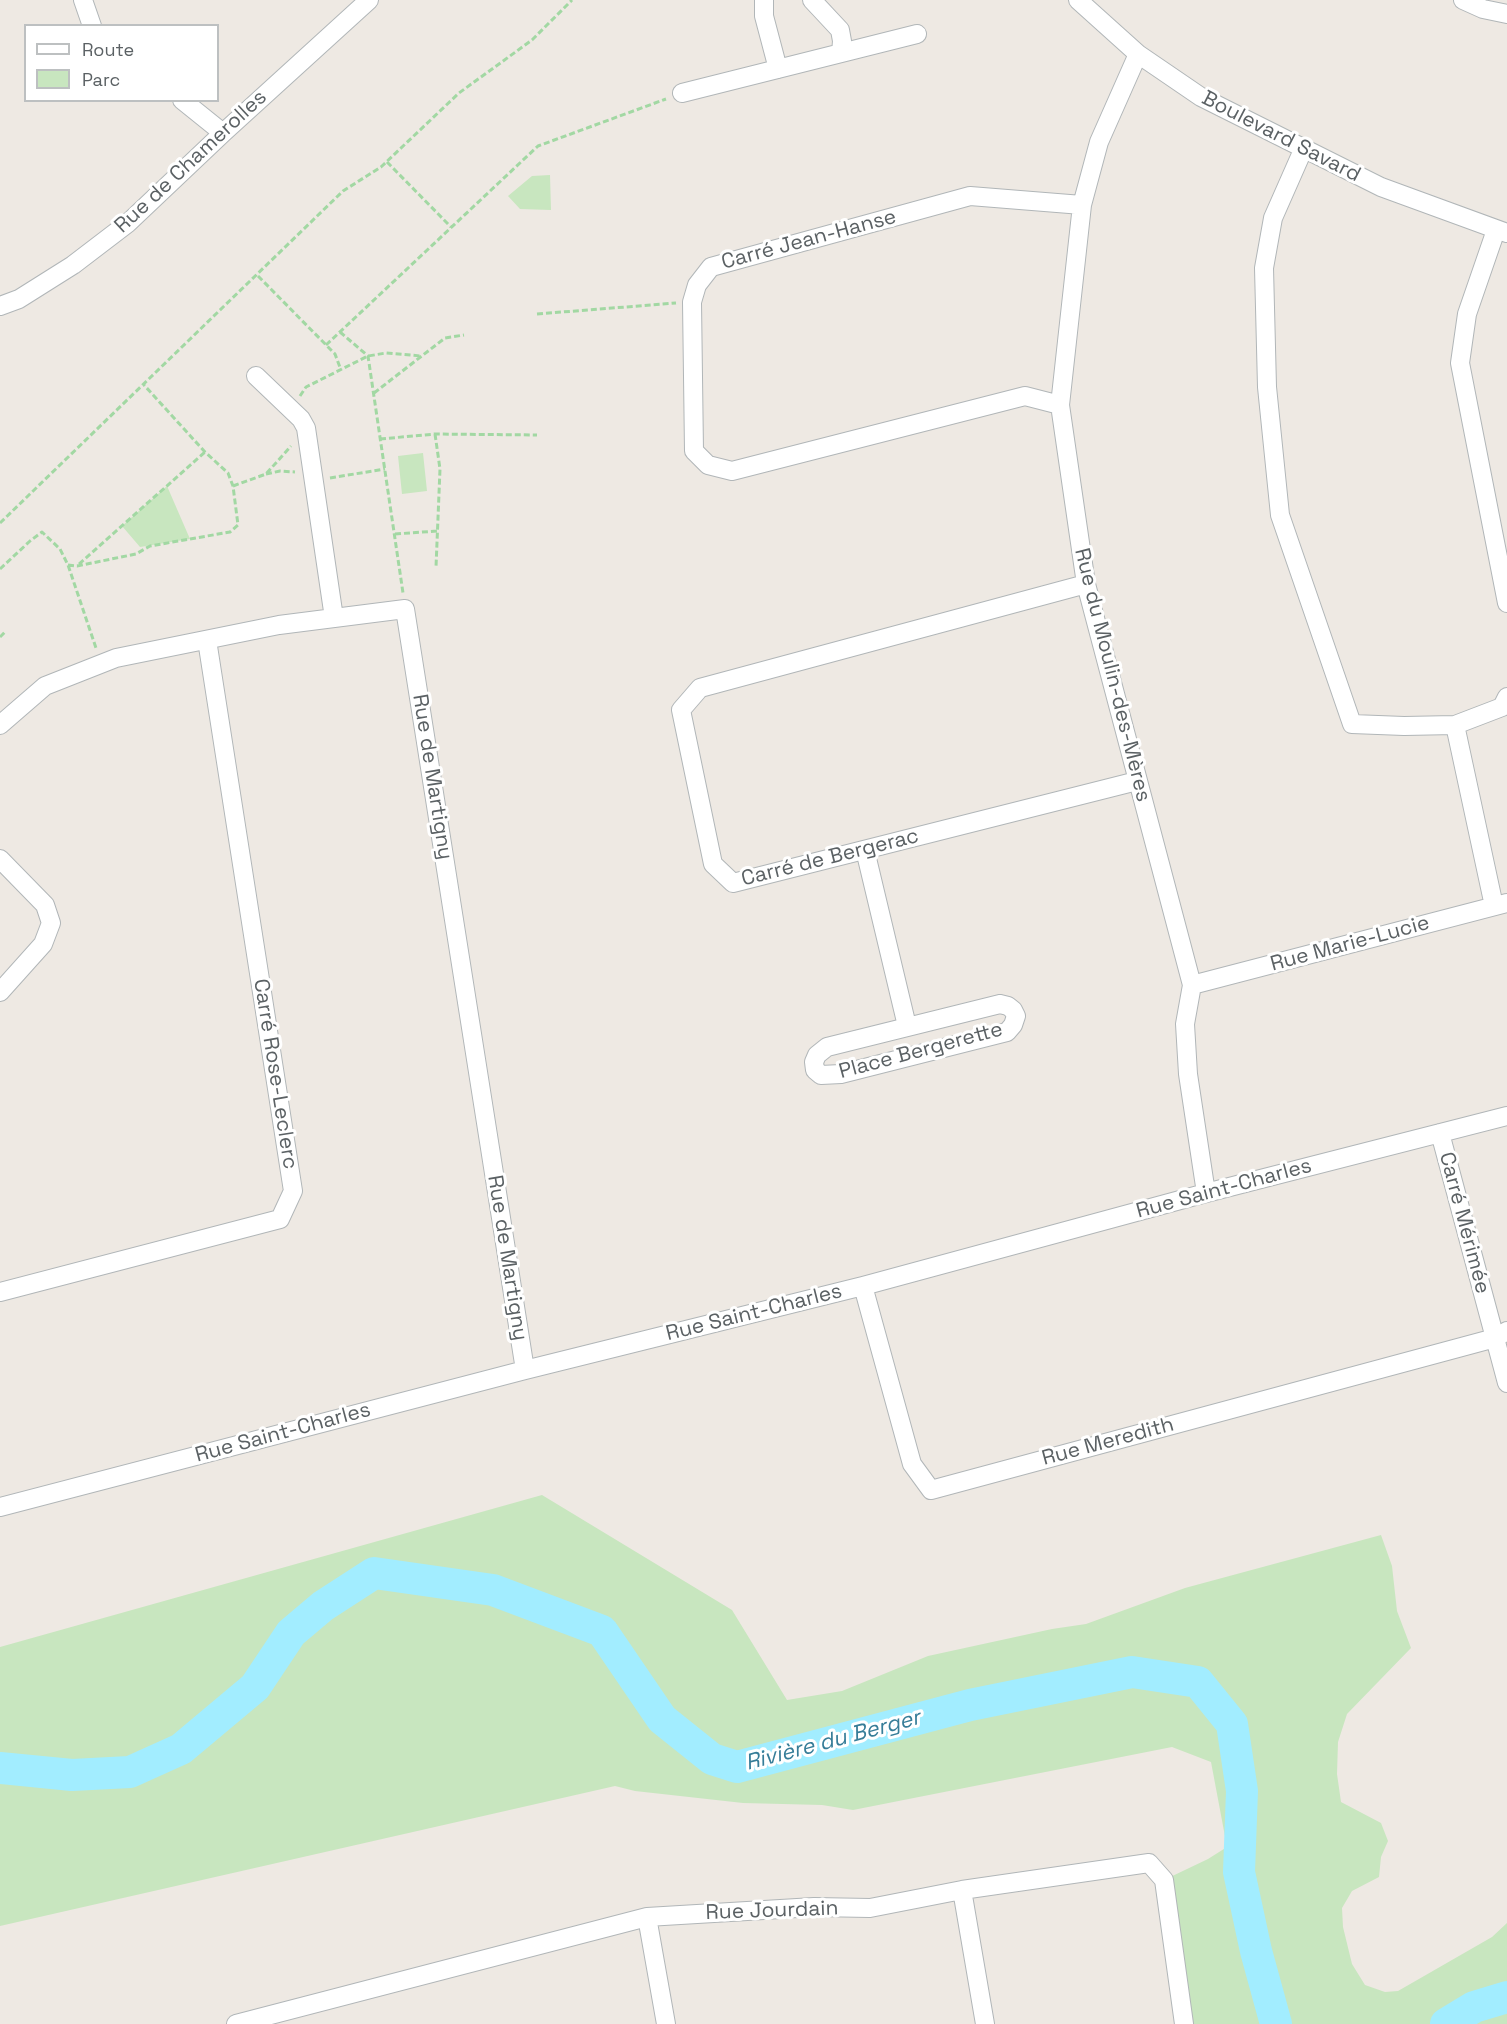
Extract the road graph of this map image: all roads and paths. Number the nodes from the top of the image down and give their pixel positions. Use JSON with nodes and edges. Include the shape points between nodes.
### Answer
{"nodes":[{"id":1,"x":83,"y":0,"type":"edge"},
{"id":2,"x":572,"y":0,"type":"edge"},
{"id":3,"x":764,"y":0,"type":"edge"},
{"id":4,"x":812,"y":0,"type":"edge"},
{"id":5,"x":1078,"y":0,"type":"edge"},
{"id":6,"x":1463,"y":0,"type":"edge"},
{"id":7,"x":357,"y":4,"type":"edge"},
{"id":8,"x":1507,"y":14,"type":"edge"},
{"id":9,"x":91,"y":24,"type":"edge"},
{"id":10,"x":917,"y":34,"type":"dead end"},
{"id":11,"x":841,"y":53,"type":"junction"},
{"id":12,"x":1138,"y":54,"type":"junction"},
{"id":13,"x":778,"y":69,"type":"junction"},
{"id":14,"x":682,"y":93,"type":"joint"},
{"id":15,"x":184,"y":102,"type":"edge"},
{"id":16,"x":223,"y":133,"type":"junction"},
{"id":17,"x":1303,"y":150,"type":"junction"},
{"id":18,"x":387,"y":162,"type":"junction"},
{"id":19,"x":1082,"y":205,"type":"junction"},
{"id":20,"x":451,"y":227,"type":"junction"},
{"id":21,"x":1501,"y":232,"type":"edge"},
{"id":22,"x":257,"y":275,"type":"junction"},
{"id":23,"x":692,"y":302,"type":"junction"},
{"id":24,"x":0,"y":306,"type":"edge"},
{"id":25,"x":537,"y":314,"type":"dead end"},
{"id":26,"x":340,"y":332,"type":"junction"},
{"id":27,"x":464,"y":335,"type":"dead end"},
{"id":28,"x":326,"y":345,"type":"junction"},
{"id":29,"x":368,"y":356,"type":"junction"},
{"id":30,"x":421,"y":357,"type":"junction"},
{"id":31,"x":341,"y":370,"type":"junction"},
{"id":32,"x":256,"y":376,"type":"dead end"},
{"id":33,"x":144,"y":385,"type":"junction"},
{"id":34,"x":374,"y":393,"type":"junction"},
{"id":35,"x":1060,"y":405,"type":"junction"},
{"id":36,"x":296,"y":414,"type":"junction"},
{"id":37,"x":435,"y":434,"type":"junction"},
{"id":38,"x":537,"y":435,"type":"dead end"},
{"id":39,"x":380,"y":439,"type":"junction"},
{"id":40,"x":205,"y":452,"type":"junction"},
{"id":41,"x":385,"y":469,"type":"junction"},
{"id":42,"x":266,"y":474,"type":"junction"},
{"id":43,"x":315,"y":478,"type":"junction"},
{"id":44,"x":233,"y":486,"type":"junction"},
{"id":45,"x":0,"y":523,"type":"edge"},
{"id":46,"x":438,"y":531,"type":"junction"},
{"id":47,"x":394,"y":534,"type":"junction"},
{"id":48,"x":68,"y":565,"type":"junction"},
{"id":49,"x":77,"y":566,"type":"junction"},
{"id":50,"x":436,"y":567,"type":"dead end"},
{"id":51,"x":0,"y":569,"type":"edge"},
{"id":52,"x":1086,"y":584,"type":"junction"},
{"id":53,"x":404,"y":601,"type":"dead end"},
{"id":54,"x":1507,"y":603,"type":"edge"},
{"id":55,"x":334,"y":618,"type":"junction"},
{"id":56,"x":89,"y":624,"type":"junction"},
{"id":57,"x":81,"y":627,"type":"dead end"},
{"id":58,"x":5,"y":632,"type":"dead end"},
{"id":59,"x":0,"y":637,"type":"edge"},
{"id":60,"x":207,"y":640,"type":"junction"},
{"id":61,"x":101,"y":664,"type":"junction"},
{"id":62,"x":1507,"y":697,"type":"edge"},
{"id":63,"x":0,"y":725,"type":"edge"},
{"id":64,"x":1455,"y":725,"type":"junction"},
{"id":65,"x":1137,"y":781,"type":"junction"},
{"id":66,"x":865,"y":850,"type":"junction"},
{"id":67,"x":0,"y":859,"type":"edge"},
{"id":68,"x":1500,"y":905,"type":"edge"},
{"id":69,"x":1192,"y":985,"type":"junction"},
{"id":70,"x":0,"y":992,"type":"edge"},
{"id":71,"x":908,"y":1026,"type":"junction"},
{"id":72,"x":1507,"y":1116,"type":"edge"},
{"id":73,"x":1440,"y":1133,"type":"junction"},
{"id":74,"x":1206,"y":1193,"type":"junction"},
{"id":75,"x":863,"y":1286,"type":"junction"},
{"id":76,"x":0,"y":1292,"type":"edge"},
{"id":77,"x":1501,"y":1334,"type":"edge"},
{"id":78,"x":525,"y":1371,"type":"junction"},
{"id":79,"x":1507,"y":1383,"type":"edge"},
{"id":80,"x":0,"y":1507,"type":"edge"},
{"id":81,"x":962,"y":1890,"type":"junction"},
{"id":82,"x":646,"y":1917,"type":"junction"},
{"id":83,"x":236,"y":2024,"type":"edge"},
{"id":84,"x":666,"y":2024,"type":"edge"},
{"id":85,"x":985,"y":2024,"type":"edge"},
{"id":86,"x":1184,"y":2024,"type":"edge"}],
"edges":[{"from":1,"to":9,"type":"street"},
{"from":2,"to":18,"type":"path","via":[[532,40],[459,93]]},
{"from":3,"to":13,"type":"street","via":[[764,16]]},
{"from":4,"to":11,"type":"street","via":[[840,30]]},
{"from":5,"to":12,"type":"street","name":"Boulevard Savard"},
{"from":6,"to":8,"type":"street"},
{"from":7,"to":16,"type":"street","name":"Rue de Chamerolles"},
{"from":10,"to":11,"type":"street"},
{"from":11,"to":13,"type":"street"},
{"from":12,"to":17,"type":"street","name":"Boulevard Savard","via":[[1201,97]]},
{"from":12,"to":19,"type":"street","name":"Rue du Moulin-des-Mères","via":[[1099,142]]},
{"from":13,"to":14,"type":"street"},
{"from":14,"to":20,"type":"path","via":[[538,146]]},
{"from":15,"to":16,"type":"street"},
{"from":16,"to":24,"type":"street","name":"Rue de Chamerolles","via":[[128,223],[74,265],[19,299]]},
{"from":17,"to":21,"type":"street","name":"Boulevard Savard","via":[[1381,188]]},
{"from":17,"to":64,"type":"street","via":[[1273,218],[1264,268],[1267,387],[1280,515],[1352,724]]},
{"from":18,"to":20,"type":"path"},
{"from":18,"to":22,"type":"path","via":[[343,191]]},
{"from":19,"to":23,"type":"street","name":"Carré Jean-Hanse","via":[[970,196],[711,267],[697,285]]},
{"from":19,"to":35,"type":"street","name":"Rue du Moulin-des-Mères"},
{"from":20,"to":26,"type":"path"},
{"from":21,"to":54,"type":"street","via":[[1467,314],[1460,363]]},
{"from":22,"to":28,"type":"path"},
{"from":22,"to":33,"type":"path"},
{"from":23,"to":25,"type":"path"},
{"from":23,"to":35,"type":"street","name":"Carré Jean-Hanse","via":[[694,451],[708,465],[732,471],[1025,396]]},
{"from":26,"to":28,"type":"path"},
{"from":26,"to":29,"type":"path"},
{"from":27,"to":30,"type":"path","via":[[445,338]]},
{"from":28,"to":31,"type":"path"},
{"from":29,"to":30,"type":"path","via":[[386,352]]},
{"from":29,"to":31,"type":"path"},
{"from":29,"to":34,"type":"path"},
{"from":30,"to":34,"type":"path"},
{"from":31,"to":36,"type":"path","via":[[306,387],[296,405]]},
{"from":32,"to":36,"type":"street"},
{"from":33,"to":40,"type":"path"},
{"from":33,"to":45,"type":"path"},
{"from":34,"to":39,"type":"path"},
{"from":35,"to":52,"type":"street","name":"Rue du Moulin-des-Mères"},
{"from":36,"to":42,"type":"path","via":[[294,440]]},
{"from":36,"to":43,"type":"street","via":[[306,428]]},
{"from":37,"to":38,"type":"path"},
{"from":37,"to":39,"type":"path"},
{"from":37,"to":46,"type":"path","via":[[440,469]]},
{"from":39,"to":41,"type":"path"},
{"from":40,"to":44,"type":"path","via":[[228,473]]},
{"from":40,"to":49,"type":"path"},
{"from":41,"to":43,"type":"path"},
{"from":41,"to":47,"type":"path"},
{"from":42,"to":43,"type":"path","via":[[304,472]]},
{"from":42,"to":44,"type":"path"},
{"from":43,"to":55,"type":"street"},
{"from":44,"to":49,"type":"path","via":[[238,519],[235,530],[150,546],[136,554]]},
{"from":46,"to":47,"type":"path"},
{"from":46,"to":50,"type":"path"},
{"from":47,"to":53,"type":"path"},
{"from":48,"to":49,"type":"path"},
{"from":48,"to":51,"type":"path","via":[[60,549],[42,532]]},
{"from":48,"to":56,"type":"path"},
{"from":52,"to":65,"type":"street","name":"Rue du Moulin-des-Mères"},
{"from":52,"to":66,"type":"street","name":"Carré de Bergerac","via":[[700,688],[681,710],[713,864],[732,883]]},
{"from":55,"to":60,"type":"street","name":"Rue de Martigny"},
{"from":55,"to":78,"type":"street","name":"Rue de Martigny","via":[[405,609]]},
{"from":56,"to":57,"type":"path"},
{"from":56,"to":61,"type":"path"},
{"from":58,"to":59,"type":"path"},
{"from":60,"to":61,"type":"street","name":"Rue de Martigny"},
{"from":60,"to":76,"type":"street","name":"Carré Rose-Leclerc","via":[[293,1191],[280,1219]]},
{"from":61,"to":63,"type":"street","name":"Rue de Martigny","via":[[45,686]]},
{"from":62,"to":64,"type":"street","via":[[1502,707]]},
{"from":64,"to":68,"type":"street"},
{"from":65,"to":66,"type":"street","name":"Carré de Bergerac"},
{"from":65,"to":69,"type":"street","name":"Rue du Moulin-des-Mères"},
{"from":66,"to":71,"type":"street","name":"Place Bergerette"},
{"from":67,"to":70,"type":"street","via":[[45,905],[51,923],[43,944]]},
{"from":68,"to":69,"type":"street","name":"Rue Marie-Lucie"},
{"from":69,"to":74,"type":"street","name":"Rue du Moulin-des-Mères","via":[[1185,1024],[1188,1074]]},
{"from":71,"to":71,"type":"street","name":"Place Bergerette","via":[[827,1047],[817,1055],[815,1070],[821,1075],[841,1074],[999,1035],[1007,1032],[1016,1016],[1008,1006],[1000,1004]]},
{"from":72,"to":73,"type":"street","name":"Rue Saint-Charles"},
{"from":73,"to":74,"type":"street","name":"Rue Saint-Charles"},
{"from":73,"to":77,"type":"street","name":"Carré Mérimée"},
{"from":74,"to":75,"type":"street","name":"Rue Saint-Charles"},
{"from":75,"to":77,"type":"street","name":"Rue Meredith","via":[[912,1464],[931,1490]]},
{"from":75,"to":78,"type":"street","name":"Rue Saint-Charles"},
{"from":77,"to":79,"type":"street","name":"Carré Mérimée"},
{"from":78,"to":80,"type":"street","name":"Rue Saint-Charles"},
{"from":81,"to":82,"type":"street","name":"Rue Jourdain","via":[[870,1908],[814,1907]]},
{"from":81,"to":85,"type":"street"},
{"from":81,"to":86,"type":"street","name":"Rue Jourdain","via":[[1149,1863],[1164,1880]]},
{"from":82,"to":83,"type":"street","name":"Rue Jourdain"},
{"from":82,"to":84,"type":"street"}]}
